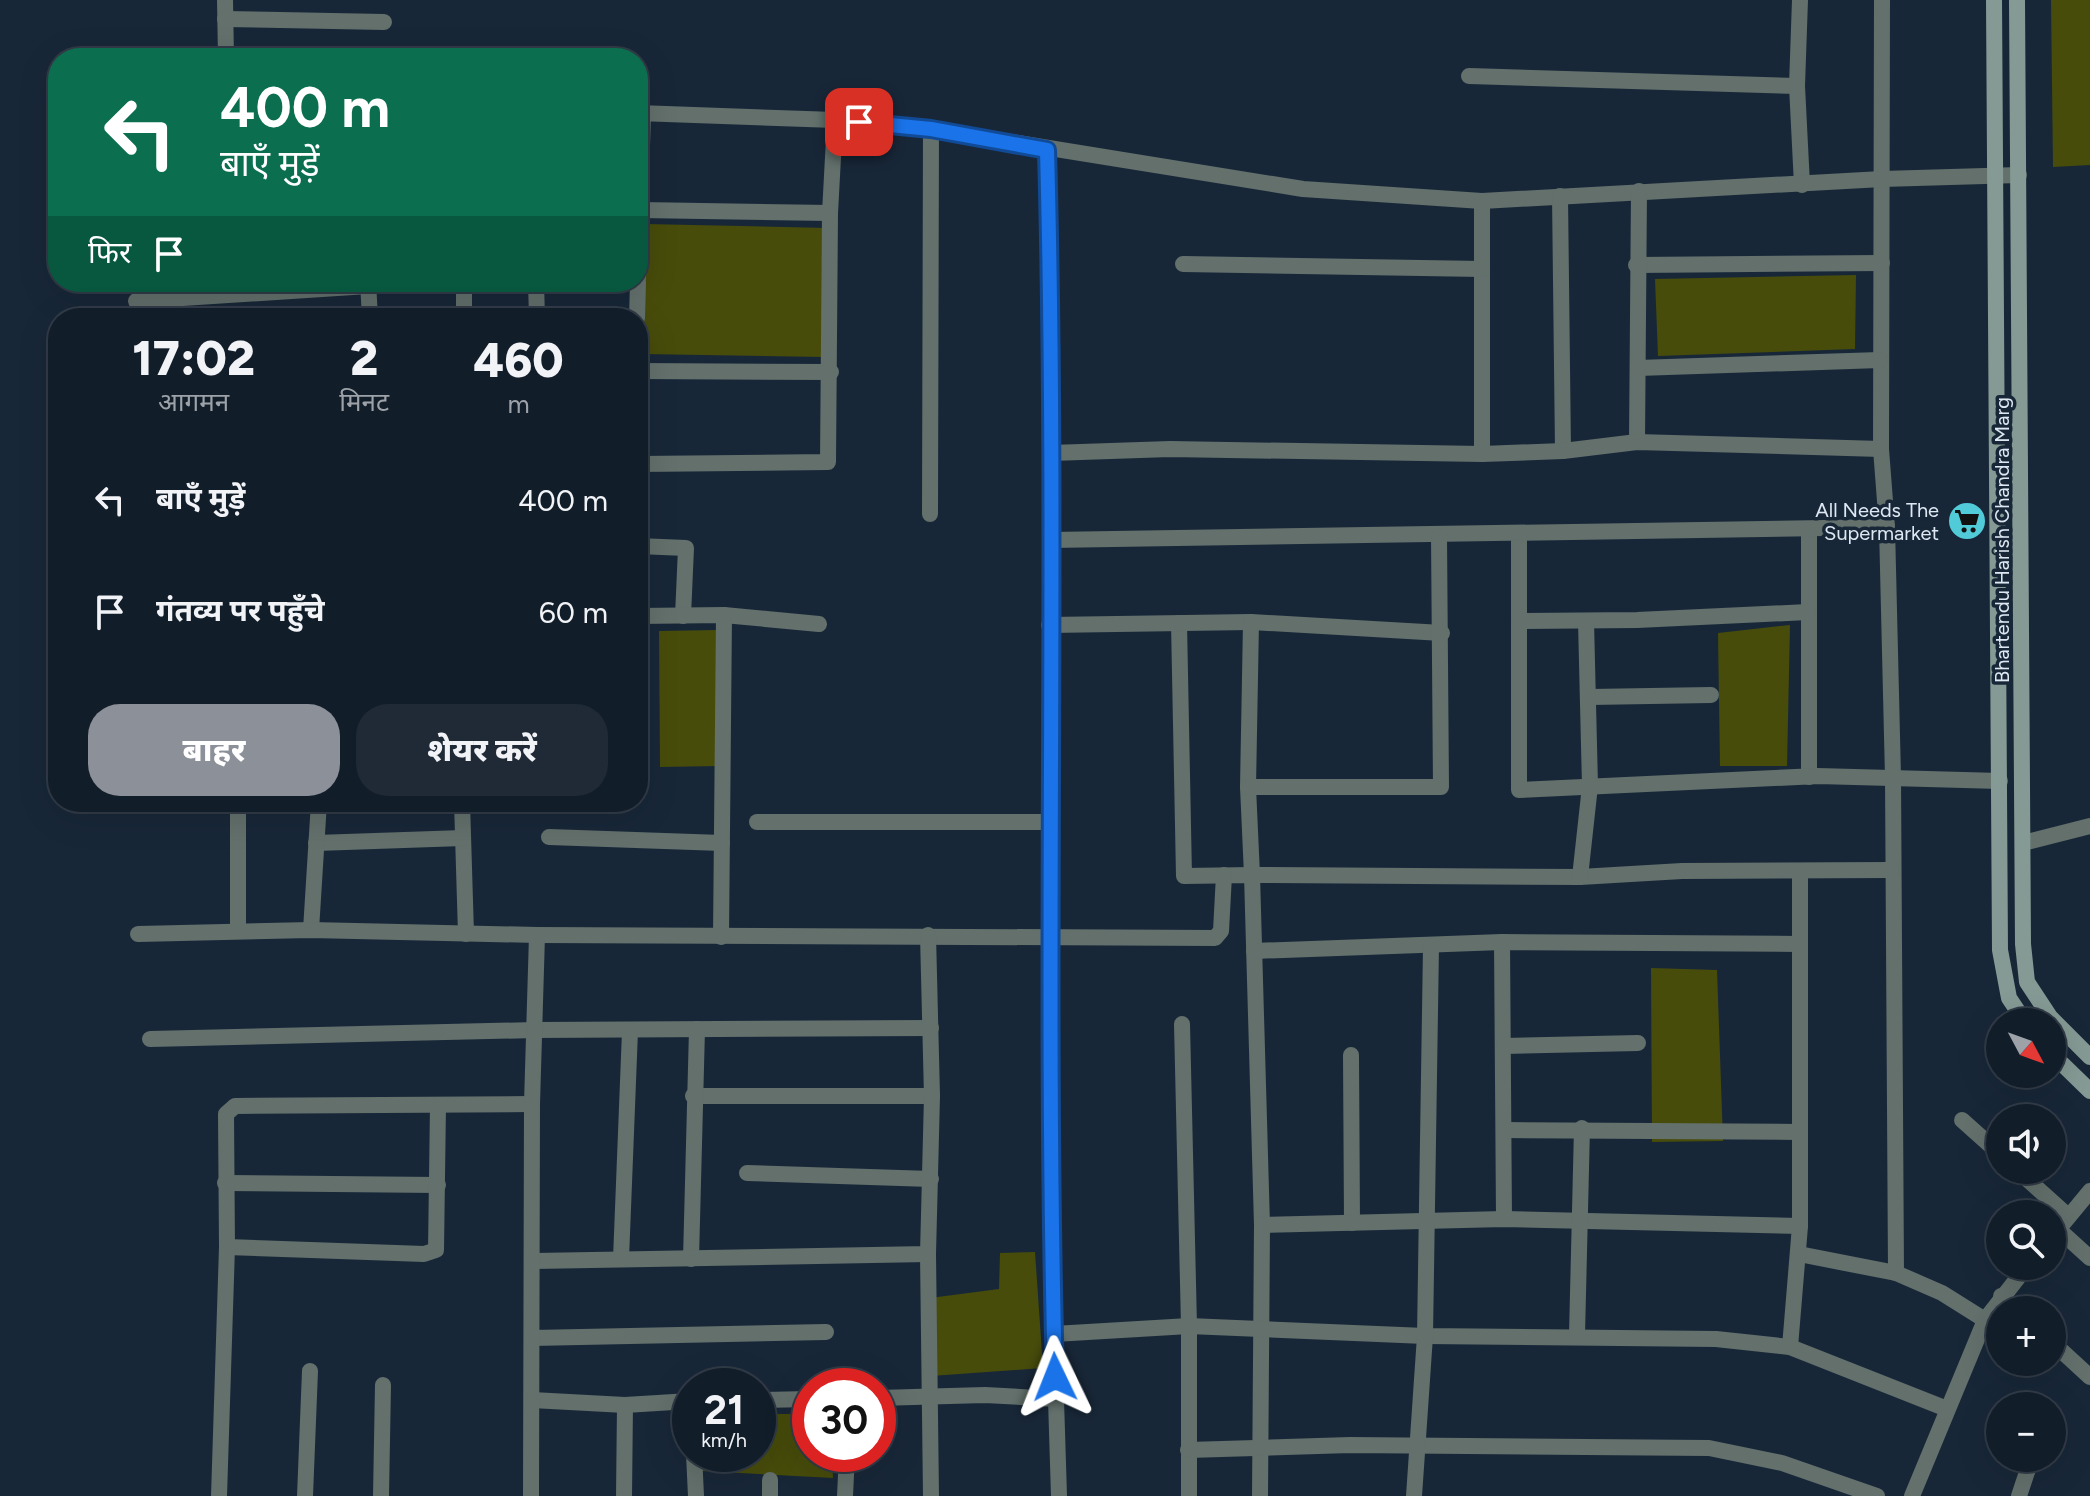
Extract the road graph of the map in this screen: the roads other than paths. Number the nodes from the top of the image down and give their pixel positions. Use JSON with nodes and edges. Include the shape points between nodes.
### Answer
{"nodes":[{"id":1,"x":225,"y":0,"type":"edge"},
{"id":2,"x":1800,"y":0,"type":"edge"},
{"id":3,"x":1882,"y":0,"type":"edge"},
{"id":4,"x":1994,"y":0,"type":"edge"},
{"id":5,"x":2017,"y":0,"type":"edge"},
{"id":6,"x":225,"y":19,"type":"junction"},
{"id":7,"x":384,"y":22,"type":"dead end"},
{"id":8,"x":226,"y":48,"type":"edge"},
{"id":9,"x":1469,"y":76,"type":"dead end"},
{"id":10,"x":1797,"y":86,"type":"junction"},
{"id":11,"x":648,"y":113,"type":"edge"},
{"id":12,"x":835,"y":120,"type":"junction"},
{"id":13,"x":931,"y":129,"type":"junction"},
{"id":14,"x":1047,"y":150,"type":"junction"},
{"id":15,"x":2019,"y":175,"type":"junction"},
{"id":16,"x":1995,"y":177,"type":"junction"},
{"id":17,"x":1882,"y":179,"type":"junction"},
{"id":18,"x":1802,"y":185,"type":"junction"},
{"id":19,"x":1639,"y":191,"type":"junction"},
{"id":20,"x":1560,"y":196,"type":"junction"},
{"id":21,"x":1482,"y":201,"type":"junction"},
{"id":22,"x":648,"y":210,"type":"edge"},
{"id":23,"x":830,"y":213,"type":"junction"},
{"id":24,"x":1882,"y":263,"type":"junction"},
{"id":25,"x":1183,"y":264,"type":"dead end"},
{"id":26,"x":1636,"y":265,"type":"junction"},
{"id":27,"x":1482,"y":269,"type":"junction"},
{"id":28,"x":259,"y":292,"type":"edge"},
{"id":29,"x":136,"y":301,"type":"dead end"},
{"id":30,"x":1880,"y":360,"type":"junction"},
{"id":31,"x":1638,"y":368,"type":"junction"},
{"id":32,"x":648,"y":371,"type":"edge"},
{"id":33,"x":831,"y":372,"type":"junction"},
{"id":34,"x":1637,"y":442,"type":"junction"},
{"id":35,"x":1881,"y":449,"type":"junction"},
{"id":36,"x":1563,"y":451,"type":"junction"},
{"id":37,"x":1051,"y":453,"type":"junction"},
{"id":38,"x":1482,"y":454,"type":"junction"},
{"id":39,"x":648,"y":464,"type":"edge"},
{"id":40,"x":930,"y":514,"type":"dead end"},
{"id":41,"x":1887,"y":527,"type":"junction"},
{"id":42,"x":1809,"y":529,"type":"junction"},
{"id":43,"x":1519,"y":533,"type":"junction"},
{"id":44,"x":1439,"y":536,"type":"junction"},
{"id":45,"x":1050,"y":540,"type":"junction"},
{"id":46,"x":648,"y":546,"type":"edge"},
{"id":47,"x":1808,"y":612,"type":"junction"},
{"id":48,"x":724,"y":615,"type":"junction"},
{"id":49,"x":648,"y":616,"type":"edge"},
{"id":50,"x":683,"y":616,"type":"junction"},
{"id":51,"x":1519,"y":621,"type":"junction"},
{"id":52,"x":1586,"y":621,"type":"junction"},
{"id":53,"x":1251,"y":622,"type":"junction"},
{"id":54,"x":1179,"y":623,"type":"junction"},
{"id":55,"x":819,"y":624,"type":"dead end"},
{"id":56,"x":1049,"y":625,"type":"junction"},
{"id":57,"x":1442,"y":633,"type":"junction"},
{"id":58,"x":1711,"y":695,"type":"dead end"},
{"id":59,"x":1590,"y":697,"type":"junction"},
{"id":60,"x":1809,"y":777,"type":"junction"},
{"id":61,"x":1893,"y":777,"type":"junction"},
{"id":62,"x":2000,"y":781,"type":"junction"},
{"id":63,"x":1590,"y":786,"type":"junction"},
{"id":64,"x":1248,"y":787,"type":"junction"},
{"id":65,"x":238,"y":812,"type":"edge"},
{"id":66,"x":318,"y":812,"type":"edge"},
{"id":67,"x":462,"y":812,"type":"edge"},
{"id":68,"x":757,"y":822,"type":"dead end"},
{"id":69,"x":1050,"y":822,"type":"junction"},
{"id":70,"x":2090,"y":826,"type":"edge"},
{"id":71,"x":549,"y":837,"type":"dead end"},
{"id":72,"x":463,"y":838,"type":"junction"},
{"id":73,"x":316,"y":843,"type":"junction"},
{"id":74,"x":722,"y":843,"type":"junction"},
{"id":75,"x":2023,"y":843,"type":"junction"},
{"id":76,"x":1891,"y":870,"type":"junction"},
{"id":77,"x":1800,"y":871,"type":"junction"},
{"id":78,"x":1224,"y":875,"type":"junction"},
{"id":79,"x":1252,"y":875,"type":"junction"},
{"id":80,"x":1580,"y":877,"type":"junction"},
{"id":81,"x":311,"y":930,"type":"junction"},
{"id":82,"x":238,"y":931,"type":"junction"},
{"id":83,"x":138,"y":934,"type":"dead end"},
{"id":84,"x":466,"y":934,"type":"junction"},
{"id":85,"x":537,"y":935,"type":"junction"},
{"id":86,"x":928,"y":935,"type":"junction"},
{"id":87,"x":1048,"y":935,"type":"junction"},
{"id":88,"x":721,"y":937,"type":"junction"},
{"id":89,"x":1502,"y":942,"type":"junction"},
{"id":90,"x":1799,"y":944,"type":"junction"},
{"id":91,"x":1431,"y":946,"type":"junction"},
{"id":92,"x":1254,"y":951,"type":"junction"},
{"id":93,"x":2016,"y":1008,"type":"edge"},
{"id":94,"x":1182,"y":1024,"type":"dead end"},
{"id":95,"x":931,"y":1028,"type":"junction"},
{"id":96,"x":697,"y":1029,"type":"junction"},
{"id":97,"x":535,"y":1030,"type":"junction"},
{"id":98,"x":630,"y":1031,"type":"junction"},
{"id":99,"x":150,"y":1039,"type":"dead end"},
{"id":100,"x":1638,"y":1043,"type":"dead end"},
{"id":101,"x":1504,"y":1046,"type":"junction"},
{"id":102,"x":1351,"y":1055,"type":"dead end"},
{"id":103,"x":2090,"y":1057,"type":"edge"},
{"id":104,"x":2066,"y":1068,"type":"edge"},
{"id":105,"x":2090,"y":1091,"type":"edge"},
{"id":106,"x":693,"y":1096,"type":"junction"},
{"id":107,"x":932,"y":1096,"type":"junction"},
{"id":108,"x":532,"y":1104,"type":"junction"},
{"id":109,"x":438,"y":1105,"type":"junction"},
{"id":110,"x":1962,"y":1120,"type":"dead end"},
{"id":111,"x":1582,"y":1128,"type":"junction"},
{"id":112,"x":1505,"y":1130,"type":"junction"},
{"id":113,"x":1799,"y":1132,"type":"junction"},
{"id":114,"x":1986,"y":1141,"type":"edge"},
{"id":115,"x":747,"y":1173,"type":"dead end"},
{"id":116,"x":931,"y":1179,"type":"junction"},
{"id":117,"x":225,"y":1183,"type":"junction"},
{"id":118,"x":2028,"y":1184,"type":"edge"},
{"id":119,"x":438,"y":1185,"type":"junction"},
{"id":120,"x":2090,"y":1191,"type":"edge"},
{"id":121,"x":2040,"y":1200,"type":"edge"},
{"id":122,"x":1504,"y":1219,"type":"junction"},
{"id":123,"x":1580,"y":1220,"type":"junction"},
{"id":124,"x":2066,"y":1220,"type":"edge"},
{"id":125,"x":1424,"y":1222,"type":"junction"},
{"id":126,"x":1352,"y":1223,"type":"junction"},
{"id":127,"x":1262,"y":1225,"type":"junction"},
{"id":128,"x":1800,"y":1226,"type":"junction"},
{"id":129,"x":2066,"y":1233,"type":"edge"},
{"id":130,"x":227,"y":1247,"type":"junction"},
{"id":131,"x":928,"y":1254,"type":"junction"},
{"id":132,"x":1799,"y":1254,"type":"junction"},
{"id":133,"x":2090,"y":1258,"type":"edge"},
{"id":134,"x":621,"y":1259,"type":"junction"},
{"id":135,"x":691,"y":1259,"type":"junction"},
{"id":136,"x":534,"y":1261,"type":"junction"},
{"id":137,"x":1896,"y":1273,"type":"junction"},
{"id":138,"x":2015,"y":1280,"type":"edge"},
{"id":139,"x":2001,"y":1296,"type":"edge"},
{"id":140,"x":1985,"y":1320,"type":"joint"},
{"id":141,"x":1189,"y":1326,"type":"junction"},
{"id":142,"x":1261,"y":1331,"type":"junction"},
{"id":143,"x":826,"y":1332,"type":"dead end"},
{"id":144,"x":1054,"y":1334,"type":"junction"},
{"id":145,"x":1577,"y":1335,"type":"junction"},
{"id":146,"x":1425,"y":1336,"type":"junction"},
{"id":147,"x":532,"y":1338,"type":"junction"},
{"id":148,"x":1790,"y":1347,"type":"junction"},
{"id":149,"x":2066,"y":1355,"type":"edge"},
{"id":150,"x":310,"y":1371,"type":"dead end"},
{"id":151,"x":2090,"y":1377,"type":"edge"},
{"id":152,"x":383,"y":1385,"type":"dead end"},
{"id":153,"x":929,"y":1395,"type":"junction"},
{"id":154,"x":896,"y":1397,"type":"edge"},
{"id":155,"x":1056,"y":1399,"type":"junction"},
{"id":156,"x":532,"y":1400,"type":"junction"},
{"id":157,"x":672,"y":1402,"type":"edge"},
{"id":158,"x":625,"y":1405,"type":"junction"},
{"id":159,"x":1947,"y":1409,"type":"junction"},
{"id":160,"x":1418,"y":1445,"type":"junction"},
{"id":161,"x":1260,"y":1447,"type":"junction"},
{"id":162,"x":1188,"y":1450,"type":"junction"},
{"id":163,"x":695,"y":1472,"type":"edge"},
{"id":164,"x":846,"y":1472,"type":"edge"},
{"id":165,"x":2027,"y":1472,"type":"edge"},
{"id":166,"x":219,"y":1496,"type":"edge"},
{"id":167,"x":305,"y":1496,"type":"edge"},
{"id":168,"x":381,"y":1496,"type":"edge"},
{"id":169,"x":531,"y":1496,"type":"edge"},
{"id":170,"x":624,"y":1496,"type":"edge"},
{"id":171,"x":696,"y":1496,"type":"edge"},
{"id":172,"x":845,"y":1496,"type":"edge"},
{"id":173,"x":931,"y":1496,"type":"edge"},
{"id":174,"x":1059,"y":1496,"type":"edge"},
{"id":175,"x":1189,"y":1496,"type":"edge"},
{"id":176,"x":1260,"y":1496,"type":"edge"},
{"id":177,"x":1414,"y":1496,"type":"edge"},
{"id":178,"x":1877,"y":1496,"type":"edge"},
{"id":179,"x":1912,"y":1496,"type":"edge"},
{"id":180,"x":2019,"y":1496,"type":"edge"}],
"edges":[{"from":1,"to":6,"type":"street"},
{"from":2,"to":10,"type":"street"},
{"from":3,"to":17,"type":"street"},
{"from":4,"to":16,"type":"main road","name":"Bhartendu Harish Chandra Marg"},
{"from":5,"to":15,"type":"main road","name":"Bhartendu Harish Chandra Marg"},
{"from":6,"to":7,"type":"street"},
{"from":6,"to":8,"type":"street"},
{"from":9,"to":10,"type":"street"},
{"from":10,"to":18,"type":"street"},
{"from":11,"to":12,"type":"street"},
{"from":12,"to":13,"type":"street"},
{"from":12,"to":23,"type":"street"},
{"from":13,"to":14,"type":"street"},
{"from":13,"to":40,"type":"street"},
{"from":14,"to":21,"type":"street","via":[[1303,189]]},
{"from":14,"to":37,"type":"street"},
{"from":15,"to":16,"type":"street"},
{"from":15,"to":75,"type":"main road","name":"Bhartendu Harish Chandra Marg"},
{"from":16,"to":17,"type":"street"},
{"from":16,"to":62,"type":"main road","name":"Bhartendu Harish Chandra Marg"},
{"from":17,"to":18,"type":"street"},
{"from":17,"to":24,"type":"street"},
{"from":18,"to":19,"type":"street"},
{"from":19,"to":20,"type":"street"},
{"from":19,"to":26,"type":"street"},
{"from":20,"to":21,"type":"street"},
{"from":20,"to":36,"type":"street"},
{"from":21,"to":27,"type":"street"},
{"from":22,"to":23,"type":"street"},
{"from":23,"to":33,"type":"street"},
{"from":24,"to":26,"type":"street"},
{"from":24,"to":30,"type":"street"},
{"from":25,"to":27,"type":"street"},
{"from":26,"to":31,"type":"street"},
{"from":27,"to":38,"type":"street"},
{"from":28,"to":29,"type":"street"},
{"from":30,"to":31,"type":"street"},
{"from":30,"to":35,"type":"street"},
{"from":31,"to":34,"type":"street"},
{"from":32,"to":33,"type":"street"},
{"from":33,"to":39,"type":"street","via":[[828,462]]},
{"from":34,"to":35,"type":"street"},
{"from":34,"to":36,"type":"street"},
{"from":35,"to":41,"type":"street"},
{"from":36,"to":38,"type":"street"},
{"from":37,"to":38,"type":"street","via":[[1170,449]]},
{"from":37,"to":45,"type":"street"},
{"from":41,"to":42,"type":"street"},
{"from":41,"to":61,"type":"street"},
{"from":42,"to":43,"type":"street"},
{"from":42,"to":47,"type":"street"},
{"from":43,"to":44,"type":"street"},
{"from":43,"to":51,"type":"street"},
{"from":44,"to":45,"type":"street"},
{"from":44,"to":57,"type":"street"},
{"from":45,"to":56,"type":"street"},
{"from":46,"to":50,"type":"street","via":[[686,548]]},
{"from":47,"to":52,"type":"street"},
{"from":47,"to":60,"type":"street"},
{"from":48,"to":50,"type":"street"},
{"from":48,"to":55,"type":"street"},
{"from":48,"to":74,"type":"street"},
{"from":49,"to":50,"type":"street"},
{"from":51,"to":52,"type":"street"},
{"from":51,"to":63,"type":"street","via":[[1519,790]]},
{"from":52,"to":59,"type":"street"},
{"from":53,"to":54,"type":"street"},
{"from":53,"to":57,"type":"street"},
{"from":53,"to":64,"type":"street"},
{"from":54,"to":56,"type":"street"},
{"from":54,"to":78,"type":"street","via":[[1184,876]]},
{"from":56,"to":69,"type":"street"},
{"from":57,"to":64,"type":"street","via":[[1441,787]]},
{"from":58,"to":59,"type":"street"},
{"from":59,"to":63,"type":"street"},
{"from":60,"to":61,"type":"street"},
{"from":60,"to":63,"type":"street"},
{"from":61,"to":62,"type":"street"},
{"from":61,"to":76,"type":"street"},
{"from":62,"to":93,"type":"main road","name":"Bhartendu Harish Chandra Marg","via":[[2000,950]]},
{"from":63,"to":80,"type":"street"},
{"from":64,"to":79,"type":"street"},
{"from":65,"to":82,"type":"street"},
{"from":66,"to":73,"type":"street"},
{"from":67,"to":72,"type":"street"},
{"from":68,"to":69,"type":"street"},
{"from":69,"to":87,"type":"street"},
{"from":70,"to":75,"type":"street"},
{"from":71,"to":74,"type":"street"},
{"from":72,"to":73,"type":"street"},
{"from":72,"to":84,"type":"street"},
{"from":73,"to":81,"type":"street"},
{"from":74,"to":88,"type":"street"},
{"from":75,"to":103,"type":"main road","name":"Bhartendu Harish Chandra Marg","via":[[2027,982],[2050,1017]]},
{"from":76,"to":77,"type":"street"},
{"from":76,"to":137,"type":"street"},
{"from":77,"to":80,"type":"street"},
{"from":77,"to":90,"type":"street"},
{"from":78,"to":79,"type":"street"},
{"from":78,"to":87,"type":"street","via":[[1221,931],[1215,938]]},
{"from":79,"to":80,"type":"street"},
{"from":79,"to":92,"type":"street"},
{"from":81,"to":82,"type":"street"},
{"from":81,"to":84,"type":"street"},
{"from":82,"to":83,"type":"street"},
{"from":84,"to":85,"type":"street"},
{"from":85,"to":88,"type":"street"},
{"from":85,"to":97,"type":"street"},
{"from":86,"to":87,"type":"street"},
{"from":86,"to":88,"type":"street"},
{"from":86,"to":95,"type":"street"},
{"from":87,"to":144,"type":"street"},
{"from":89,"to":90,"type":"street"},
{"from":89,"to":91,"type":"street"},
{"from":89,"to":101,"type":"street"},
{"from":90,"to":113,"type":"street"},
{"from":91,"to":92,"type":"street"},
{"from":91,"to":125,"type":"street"},
{"from":92,"to":127,"type":"street"},
{"from":94,"to":141,"type":"street"},
{"from":95,"to":96,"type":"street"},
{"from":95,"to":107,"type":"street"},
{"from":96,"to":98,"type":"street"},
{"from":96,"to":106,"type":"street"},
{"from":97,"to":98,"type":"street"},
{"from":97,"to":99,"type":"street"},
{"from":97,"to":108,"type":"street"},
{"from":98,"to":134,"type":"street"},
{"from":100,"to":101,"type":"street"},
{"from":101,"to":112,"type":"street"},
{"from":102,"to":126,"type":"street"},
{"from":104,"to":105,"type":"main road"},
{"from":106,"to":107,"type":"street"},
{"from":106,"to":135,"type":"street"},
{"from":107,"to":116,"type":"street"},
{"from":108,"to":109,"type":"street"},
{"from":108,"to":136,"type":"street"},
{"from":109,"to":117,"type":"street","via":[[235,1106],[223,1119]]},
{"from":109,"to":119,"type":"street"},
{"from":110,"to":114,"type":"street"},
{"from":111,"to":112,"type":"street"},
{"from":111,"to":113,"type":"street","via":[[1686,1134]]},
{"from":111,"to":123,"type":"street"},
{"from":112,"to":122,"type":"street"},
{"from":113,"to":128,"type":"street"},
{"from":115,"to":116,"type":"street"},
{"from":116,"to":131,"type":"street"},
{"from":117,"to":119,"type":"street"},
{"from":117,"to":130,"type":"street"},
{"from":118,"to":121,"type":"street"},
{"from":119,"to":130,"type":"street","via":[[438,1244],[430,1252]]},
{"from":120,"to":124,"type":"street"},
{"from":122,"to":123,"type":"street"},
{"from":122,"to":125,"type":"street"},
{"from":123,"to":128,"type":"street"},
{"from":123,"to":145,"type":"street"},
{"from":125,"to":126,"type":"street"},
{"from":125,"to":146,"type":"street"},
{"from":126,"to":127,"type":"street"},
{"from":127,"to":142,"type":"street"},
{"from":128,"to":132,"type":"street"},
{"from":129,"to":133,"type":"street"},
{"from":130,"to":166,"type":"street"},
{"from":131,"to":135,"type":"street"},
{"from":131,"to":153,"type":"street"},
{"from":132,"to":137,"type":"street"},
{"from":132,"to":148,"type":"street"},
{"from":134,"to":135,"type":"street"},
{"from":134,"to":136,"type":"street"},
{"from":136,"to":147,"type":"street"},
{"from":137,"to":140,"type":"street"},
{"from":138,"to":139,"type":"street"},
{"from":140,"to":159,"type":"street"},
{"from":141,"to":142,"type":"street"},
{"from":141,"to":144,"type":"street"},
{"from":141,"to":162,"type":"street"},
{"from":142,"to":146,"type":"street"},
{"from":142,"to":161,"type":"street"},
{"from":143,"to":147,"type":"street"},
{"from":144,"to":155,"type":"street"},
{"from":145,"to":146,"type":"street"},
{"from":145,"to":148,"type":"street"},
{"from":146,"to":160,"type":"street"},
{"from":147,"to":156,"type":"street"},
{"from":148,"to":159,"type":"street"},
{"from":149,"to":151,"type":"street"},
{"from":150,"to":167,"type":"street"},
{"from":152,"to":168,"type":"street"},
{"from":153,"to":154,"type":"street"},
{"from":153,"to":155,"type":"street"},
{"from":153,"to":173,"type":"street"},
{"from":155,"to":174,"type":"street"},
{"from":156,"to":158,"type":"street"},
{"from":156,"to":169,"type":"street"},
{"from":157,"to":158,"type":"street"},
{"from":158,"to":170,"type":"street"},
{"from":159,"to":179,"type":"street"},
{"from":160,"to":161,"type":"street"},
{"from":160,"to":177,"type":"street"},
{"from":160,"to":178,"type":"street","via":[[1709,1448],[1782,1463]]},
{"from":161,"to":162,"type":"street"},
{"from":161,"to":176,"type":"street"},
{"from":162,"to":175,"type":"street"},
{"from":163,"to":171,"type":"street"},
{"from":164,"to":172,"type":"street"},
{"from":165,"to":180,"type":"street"}]}
